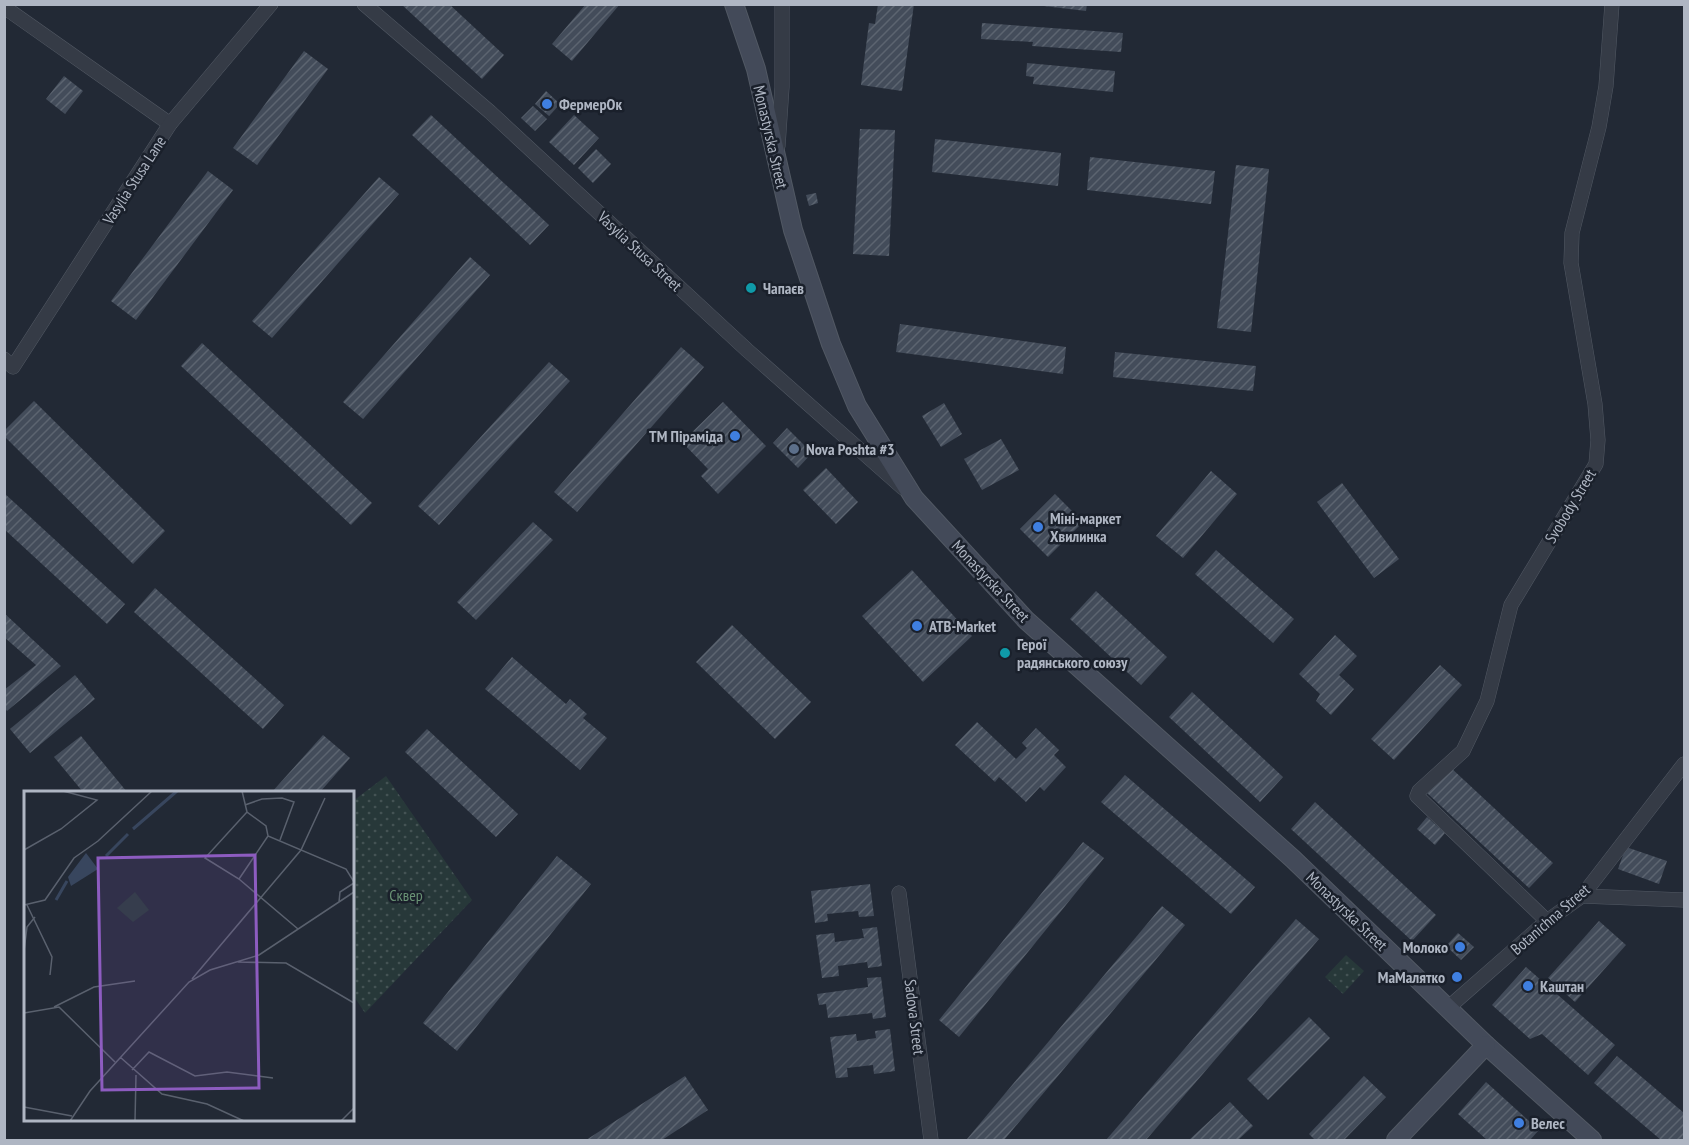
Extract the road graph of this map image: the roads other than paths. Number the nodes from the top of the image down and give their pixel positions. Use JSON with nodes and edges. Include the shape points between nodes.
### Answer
{"nodes":[{"id":1,"x":271,"y":4,"type":"edge"},
{"id":2,"x":364,"y":4,"type":"edge"},
{"id":3,"x":734,"y":4,"type":"edge"},
{"id":4,"x":782,"y":4,"type":"edge"},
{"id":5,"x":1612,"y":4,"type":"edge"},
{"id":6,"x":4,"y":7,"type":"edge"},
{"id":7,"x":170,"y":124,"type":"junction"},
{"id":8,"x":777,"y":163,"type":"junction"},
{"id":9,"x":9,"y":363,"type":"edge"},
{"id":10,"x":914,"y":498,"type":"junction"},
{"id":11,"x":1684,"y":764,"type":"edge"},
{"id":12,"x":899,"y":893,"type":"dead end"},
{"id":13,"x":1582,"y":896,"type":"junction"},
{"id":14,"x":1684,"y":900,"type":"edge"},
{"id":15,"x":1547,"y":921,"type":"junction"},
{"id":16,"x":1449,"y":1007,"type":"junction"},
{"id":17,"x":1486,"y":1045,"type":"junction"},
{"id":18,"x":931,"y":1140,"type":"edge"},
{"id":19,"x":1396,"y":1140,"type":"edge"},
{"id":20,"x":1593,"y":1140,"type":"edge"}],
"edges":[{"from":1,"to":7,"type":"street","name":"Vasylia Stusa Lane"},
{"from":2,"to":10,"type":"street","name":"Vasylia Stusa Street","via":[[490,112],[747,351]]},
{"from":3,"to":8,"type":"main road","name":"Monastyrska Street","via":[[756,69]]},
{"from":4,"to":8,"type":"street","via":[[783,87]]},
{"from":5,"to":15,"type":"street","name":"Svobody Street","via":[[1605,96],[1572,233],[1571,263],[1595,404],[1596,464],[1511,605],[1487,701],[1463,751],[1417,796]]},
{"from":6,"to":7,"type":"street"},
{"from":7,"to":9,"type":"street","name":"Vasylia Stusa Lane"},
{"from":8,"to":10,"type":"main road","name":"Monastyrska Street","via":[[812,292],[835,354],[857,406]]},
{"from":10,"to":16,"type":"main road","name":"Monastyrska Street","via":[[1026,620],[1293,859]]},
{"from":11,"to":13,"type":"street","name":"Botanichna Street"},
{"from":12,"to":18,"type":"street","name":"Sadova Street"},
{"from":13,"to":14,"type":"street"},
{"from":13,"to":15,"type":"street","name":"Botanichna Street"},
{"from":15,"to":16,"type":"street","name":"Botanichna Street"},
{"from":16,"to":17,"type":"main road","name":"Monastyrska Street"},
{"from":17,"to":19,"type":"main road"},
{"from":17,"to":20,"type":"main road","name":"Monastyrska Street"}]}
